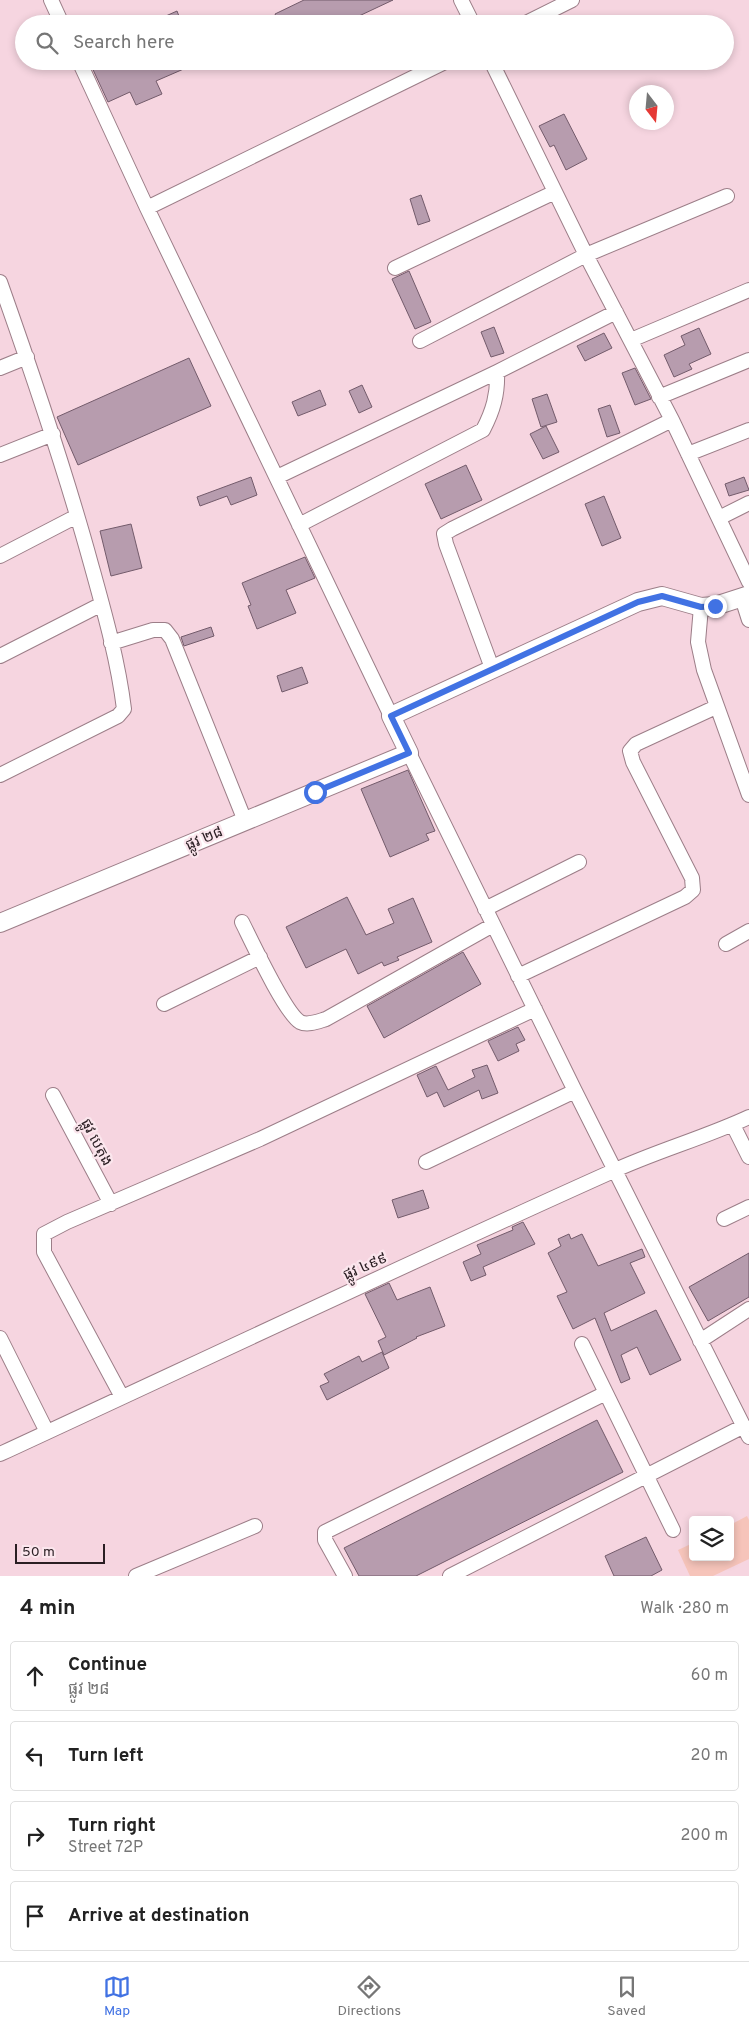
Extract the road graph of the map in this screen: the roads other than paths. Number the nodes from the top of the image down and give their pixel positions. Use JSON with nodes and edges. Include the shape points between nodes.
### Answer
{"nodes":[{"id":1,"x":51,"y":0,"type":"edge"},
{"id":2,"x":461,"y":0,"type":"edge"},
{"id":3,"x":572,"y":0,"type":"edge"},
{"id":4,"x":58,"y":15,"type":"edge"},
{"id":5,"x":468,"y":15,"type":"edge"},
{"id":6,"x":542,"y":15,"type":"edge"},
{"id":7,"x":83,"y":70,"type":"edge"},
{"id":8,"x":429,"y":70,"type":"edge"},
{"id":9,"x":495,"y":70,"type":"edge"},
{"id":10,"x":555,"y":192,"type":"junction"},
{"id":11,"x":727,"y":196,"type":"dead end"},
{"id":12,"x":147,"y":208,"type":"junction"},
{"id":13,"x":586,"y":255,"type":"junction"},
{"id":14,"x":395,"y":268,"type":"dead end"},
{"id":15,"x":0,"y":282,"type":"edge"},
{"id":16,"x":749,"y":290,"type":"edge"},
{"id":17,"x":616,"y":312,"type":"junction"},
{"id":18,"x":631,"y":340,"type":"junction"},
{"id":19,"x":420,"y":341,"type":"dead end"},
{"id":20,"x":26,"y":356,"type":"junction"},
{"id":21,"x":749,"y":360,"type":"edge"},
{"id":22,"x":0,"y":368,"type":"edge"},
{"id":23,"x":497,"y":372,"type":"junction"},
{"id":24,"x":659,"y":397,"type":"junction"},
{"id":25,"x":672,"y":420,"type":"junction"},
{"id":26,"x":749,"y":430,"type":"edge"},
{"id":27,"x":53,"y":434,"type":"junction"},
{"id":28,"x":688,"y":454,"type":"junction"},
{"id":29,"x":0,"y":455,"type":"edge"},
{"id":30,"x":277,"y":477,"type":"junction"},
{"id":31,"x":749,"y":503,"type":"edge"},
{"id":32,"x":77,"y":516,"type":"junction"},
{"id":33,"x":719,"y":518,"type":"junction"},
{"id":34,"x":299,"y":524,"type":"junction"},
{"id":35,"x":0,"y":556,"type":"edge"},
{"id":36,"x":747,"y":592,"type":"edge"},
{"id":37,"x":102,"y":604,"type":"junction"},
{"id":38,"x":701,"y":607,"type":"junction"},
{"id":39,"x":749,"y":620,"type":"edge"},
{"id":40,"x":112,"y":643,"type":"junction"},
{"id":41,"x":0,"y":656,"type":"edge"},
{"id":42,"x":492,"y":668,"type":"junction"},
{"id":43,"x":716,"y":707,"type":"junction"},
{"id":44,"x":391,"y":716,"type":"junction"},
{"id":45,"x":409,"y":753,"type":"junction"},
{"id":46,"x":0,"y":775,"type":"edge"},
{"id":47,"x":749,"y":795,"type":"edge"},
{"id":48,"x":245,"y":821,"type":"junction"},
{"id":49,"x":580,"y":862,"type":"dead end"},
{"id":50,"x":485,"y":909,"type":"junction"},
{"id":51,"x":242,"y":922,"type":"dead end"},
{"id":52,"x":0,"y":923,"type":"edge"},
{"id":53,"x":493,"y":925,"type":"junction"},
{"id":54,"x":749,"y":931,"type":"edge"},
{"id":55,"x":726,"y":944,"type":"dead end"},
{"id":56,"x":260,"y":956,"type":"junction"},
{"id":57,"x":518,"y":976,"type":"junction"},
{"id":58,"x":164,"y":1004,"type":"dead end"},
{"id":59,"x":534,"y":1010,"type":"junction"},
{"id":60,"x":575,"y":1092,"type":"junction"},
{"id":61,"x":53,"y":1095,"type":"dead end"},
{"id":62,"x":749,"y":1117,"type":"edge"},
{"id":63,"x":733,"y":1125,"type":"junction"},
{"id":64,"x":749,"y":1157,"type":"edge"},
{"id":65,"x":426,"y":1162,"type":"dead end"},
{"id":66,"x":614,"y":1170,"type":"junction"},
{"id":67,"x":111,"y":1204,"type":"junction"},
{"id":68,"x":749,"y":1206,"type":"edge"},
{"id":69,"x":724,"y":1219,"type":"dead end"},
{"id":70,"x":749,"y":1309,"type":"edge"},
{"id":71,"x":0,"y":1338,"type":"edge"},
{"id":72,"x":700,"y":1341,"type":"junction"},
{"id":73,"x":582,"y":1344,"type":"dead end"},
{"id":74,"x":606,"y":1393,"type":"junction"},
{"id":75,"x":122,"y":1398,"type":"junction"},
{"id":76,"x":746,"y":1431,"type":"edge"},
{"id":77,"x":46,"y":1432,"type":"junction"},
{"id":78,"x":0,"y":1454,"type":"edge"},
{"id":79,"x":647,"y":1475,"type":"junction"},
{"id":80,"x":255,"y":1526,"type":"dead end"},
{"id":81,"x":673,"y":1530,"type":"dead end"},
{"id":82,"x":136,"y":1576,"type":"edge"},
{"id":83,"x":345,"y":1576,"type":"edge"},
{"id":84,"x":450,"y":1576,"type":"edge"}],
"edges":[{"from":1,"to":4,"type":"street"},
{"from":2,"to":5,"type":"street"},
{"from":3,"to":6,"type":"street"},
{"from":7,"to":12,"type":"street"},
{"from":8,"to":12,"type":"street"},
{"from":9,"to":10,"type":"street"},
{"from":10,"to":13,"type":"street"},
{"from":10,"to":14,"type":"street"},
{"from":11,"to":13,"type":"street"},
{"from":12,"to":30,"type":"street"},
{"from":13,"to":17,"type":"street"},
{"from":13,"to":19,"type":"street"},
{"from":15,"to":20,"type":"street"},
{"from":16,"to":18,"type":"street"},
{"from":17,"to":18,"type":"street"},
{"from":17,"to":23,"type":"street"},
{"from":18,"to":24,"type":"street"},
{"from":20,"to":22,"type":"street"},
{"from":20,"to":27,"type":"street"},
{"from":21,"to":24,"type":"street"},
{"from":23,"to":30,"type":"street"},
{"from":23,"to":34,"type":"street","via":[[495,404],[483,430]]},
{"from":24,"to":25,"type":"street"},
{"from":25,"to":28,"type":"street"},
{"from":25,"to":42,"type":"street","via":[[444,534]]},
{"from":26,"to":28,"type":"street"},
{"from":27,"to":29,"type":"street"},
{"from":27,"to":32,"type":"street"},
{"from":28,"to":33,"type":"street"},
{"from":30,"to":34,"type":"street"},
{"from":31,"to":33,"type":"street"},
{"from":32,"to":35,"type":"street"},
{"from":32,"to":37,"type":"street"},
{"from":33,"to":36,"type":"street"},
{"from":34,"to":44,"type":"street"},
{"from":36,"to":38,"type":"street","via":[[715,606]]},
{"from":36,"to":39,"type":"street"},
{"from":37,"to":40,"type":"street"},
{"from":37,"to":41,"type":"street"},
{"from":38,"to":42,"type":"street","via":[[662,596],[638,602]]},
{"from":38,"to":43,"type":"street","via":[[698,642]]},
{"from":40,"to":46,"type":"street","via":[[124,708],[118,716]]},
{"from":40,"to":48,"type":"street","via":[[153,630],[165,630],[172,639]]},
{"from":42,"to":44,"type":"street"},
{"from":43,"to":47,"type":"street"},
{"from":43,"to":57,"type":"street","via":[[636,744],[630,751],[692,878],[693,890],[685,897]]},
{"from":44,"to":45,"type":"street"},
{"from":45,"to":48,"type":"street","name":"ផ្លូវ ២៨"},
{"from":45,"to":50,"type":"street"},
{"from":48,"to":52,"type":"street","name":"ផ្លូវ ២៨"},
{"from":49,"to":50,"type":"street"},
{"from":50,"to":53,"type":"street"},
{"from":51,"to":56,"type":"street"},
{"from":53,"to":56,"type":"street","via":[[326,1019],[309,1024],[301,1023],[295,1017]]},
{"from":53,"to":57,"type":"street"},
{"from":54,"to":55,"type":"street"},
{"from":56,"to":58,"type":"street"},
{"from":57,"to":59,"type":"street"},
{"from":59,"to":60,"type":"street"},
{"from":59,"to":67,"type":"street","via":[[260,1139]]},
{"from":60,"to":65,"type":"street"},
{"from":60,"to":66,"type":"street"},
{"from":61,"to":67,"type":"street","name":"ផ្លូវ បេតុង"},
{"from":62,"to":63,"type":"street","name":"ផ្លូវ ៤៩៩"},
{"from":63,"to":64,"type":"street"},
{"from":63,"to":66,"type":"street","name":"ផ្លូវ ៤៩៩"},
{"from":66,"to":72,"type":"street"},
{"from":66,"to":75,"type":"street","name":"ផ្លូវ ៤៩៩"},
{"from":67,"to":75,"type":"street","via":[[44,1234],[44,1252]]},
{"from":68,"to":69,"type":"street"},
{"from":70,"to":72,"type":"street"},
{"from":71,"to":77,"type":"street"},
{"from":72,"to":76,"type":"street"},
{"from":73,"to":74,"type":"street"},
{"from":74,"to":79,"type":"street"},
{"from":74,"to":83,"type":"street","via":[[325,1532],[325,1540]]},
{"from":75,"to":77,"type":"street","name":"ផ្លូវ ៤៩៩"},
{"from":76,"to":79,"type":"street"},
{"from":77,"to":78,"type":"street","name":"ផ្លូវ ៤៩៩"},
{"from":79,"to":81,"type":"street"},
{"from":79,"to":84,"type":"street"},
{"from":80,"to":82,"type":"street"}]}
